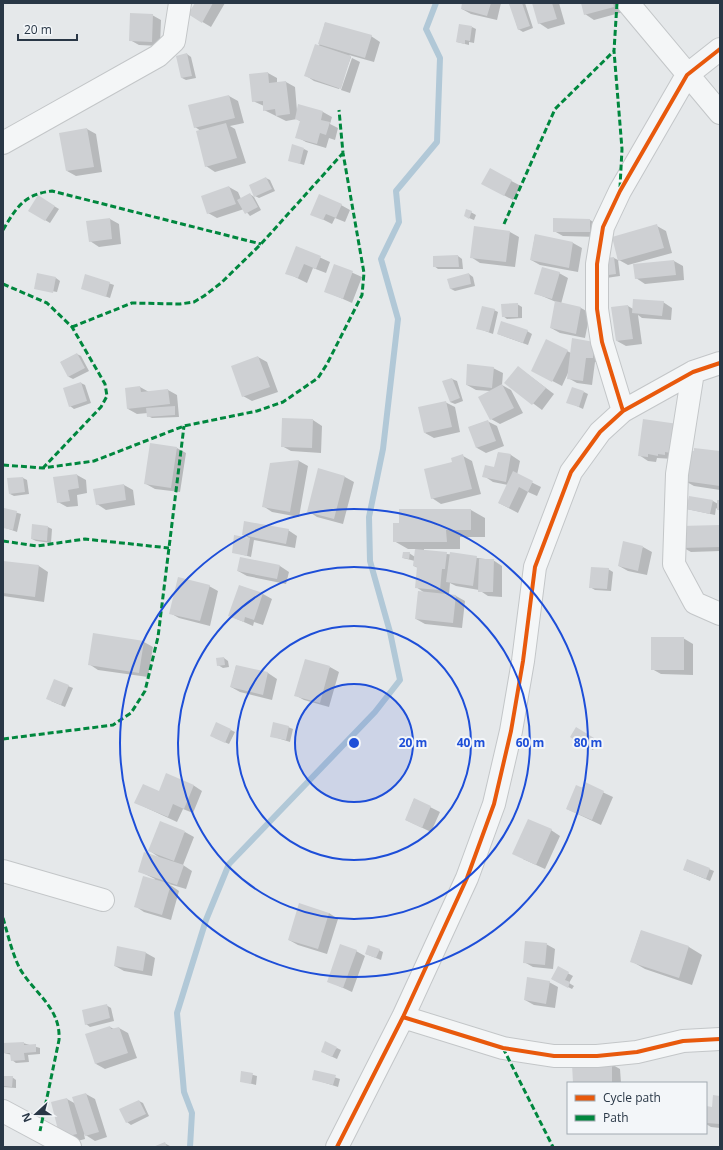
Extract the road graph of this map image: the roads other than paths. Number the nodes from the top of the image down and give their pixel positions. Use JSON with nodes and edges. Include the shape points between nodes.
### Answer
{"nodes":[{"id":1,"x":180,"y":3,"type":"edge"},
{"id":2,"x":628,"y":3,"type":"edge"},
{"id":3,"x":720,"y":49,"type":"edge"},
{"id":4,"x":687,"y":74,"type":"junction"},
{"id":5,"x":720,"y":113,"type":"edge"},
{"id":6,"x":3,"y":143,"type":"edge"},
{"id":7,"x":720,"y":363,"type":"edge"},
{"id":8,"x":693,"y":372,"type":"junction"},
{"id":9,"x":623,"y":411,"type":"junction"},
{"id":10,"x":720,"y":614,"type":"edge"},
{"id":11,"x":3,"y":871,"type":"edge"},
{"id":12,"x":103,"y":900,"type":"dead end"},
{"id":13,"x":403,"y":1017,"type":"junction"},
{"id":14,"x":720,"y":1039,"type":"edge"},
{"id":15,"x":3,"y":1110,"type":"edge"},
{"id":16,"x":70,"y":1147,"type":"edge"},
{"id":17,"x":337,"y":1147,"type":"edge"}],
"edges":[{"from":1,"to":6,"type":"street","via":[[174,41],[167,49]]},
{"from":2,"to":4,"type":"street"},
{"from":3,"to":4,"type":"street"},
{"from":4,"to":5,"type":"street"},
{"from":4,"to":9,"type":"street","via":[[620,191],[603,227],[597,264],[597,309],[602,342]]},
{"from":7,"to":8,"type":"street"},
{"from":8,"to":9,"type":"street"},
{"from":8,"to":10,"type":"street","via":[[677,474],[674,564],[695,603]]},
{"from":9,"to":13,"type":"street","via":[[600,432],[571,472],[535,567],[524,662],[512,730],[494,804],[467,878]]},
{"from":11,"to":12,"type":"street"},
{"from":13,"to":14,"type":"street","via":[[503,1048],[554,1056],[597,1056],[637,1052],[683,1041]]},
{"from":13,"to":17,"type":"street"},
{"from":15,"to":16,"type":"street"}]}
